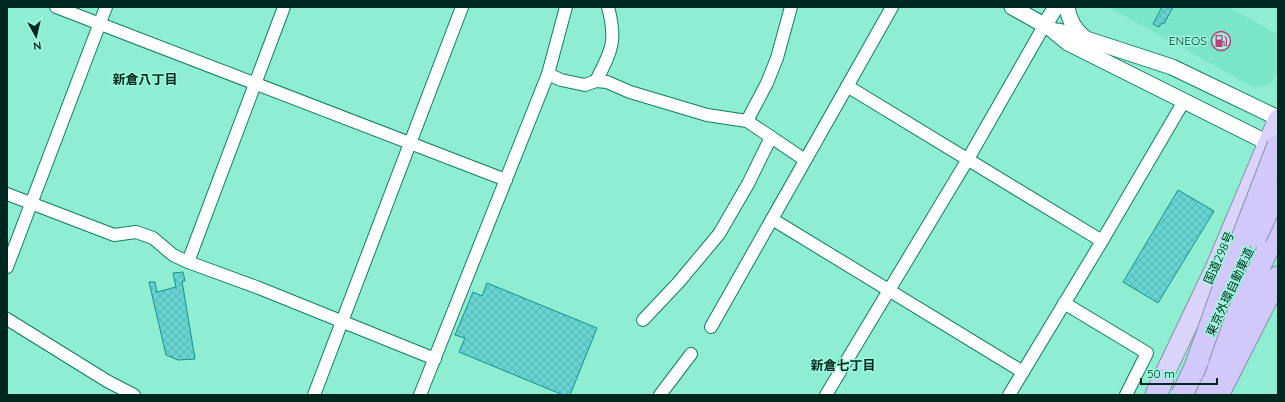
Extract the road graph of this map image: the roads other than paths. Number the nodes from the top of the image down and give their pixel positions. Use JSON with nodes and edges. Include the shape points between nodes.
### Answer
{"nodes":[{"id":1,"x":56,"y":7,"type":"edge"},
{"id":2,"x":106,"y":7,"type":"edge"},
{"id":3,"x":284,"y":7,"type":"edge"},
{"id":4,"x":462,"y":7,"type":"edge"},
{"id":5,"x":566,"y":7,"type":"edge"},
{"id":6,"x":608,"y":7,"type":"edge"},
{"id":7,"x":791,"y":7,"type":"edge"},
{"id":8,"x":892,"y":7,"type":"edge"},
{"id":9,"x":1012,"y":7,"type":"edge"},
{"id":10,"x":1056,"y":7,"type":"edge"},
{"id":11,"x":1067,"y":7,"type":"edge"},
{"id":12,"x":100,"y":24,"type":"junction"},
{"id":13,"x":1048,"y":28,"type":"junction"},
{"id":14,"x":1090,"y":41,"type":"junction"},
{"id":15,"x":548,"y":74,"type":"junction"},
{"id":16,"x":596,"y":81,"type":"junction"},
{"id":17,"x":255,"y":84,"type":"junction"},
{"id":18,"x":847,"y":86,"type":"junction"},
{"id":19,"x":1184,"y":101,"type":"junction"},
{"id":20,"x":1278,"y":119,"type":"edge"},
{"id":21,"x":747,"y":121,"type":"junction"},
{"id":22,"x":771,"y":137,"type":"junction"},
{"id":23,"x":410,"y":143,"type":"junction"},
{"id":24,"x":1275,"y":145,"type":"edge"},
{"id":25,"x":968,"y":159,"type":"junction"},
{"id":26,"x":805,"y":160,"type":"junction"},
{"id":27,"x":506,"y":180,"type":"junction"},
{"id":28,"x":1278,"y":189,"type":"edge"},
{"id":29,"x":7,"y":194,"type":"edge"},
{"id":30,"x":1278,"y":196,"type":"edge"},
{"id":31,"x":31,"y":204,"type":"junction"},
{"id":32,"x":772,"y":219,"type":"junction"},
{"id":33,"x":1278,"y":228,"type":"edge"},
{"id":34,"x":1102,"y":241,"type":"junction"},
{"id":35,"x":1278,"y":259,"type":"edge"},
{"id":36,"x":188,"y":262,"type":"junction"},
{"id":37,"x":1216,"y":266,"type":"junction"},
{"id":38,"x":7,"y":267,"type":"edge"},
{"id":39,"x":1278,"y":277,"type":"edge"},
{"id":40,"x":889,"y":290,"type":"junction"},
{"id":41,"x":1278,"y":292,"type":"edge"},
{"id":42,"x":1064,"y":303,"type":"junction"},
{"id":43,"x":7,"y":319,"type":"edge"},
{"id":44,"x":643,"y":320,"type":"dead end"},
{"id":45,"x":342,"y":321,"type":"junction"},
{"id":46,"x":711,"y":327,"type":"dead end"},
{"id":47,"x":691,"y":354,"type":"dead end"},
{"id":48,"x":435,"y":359,"type":"junction"},
{"id":49,"x":1023,"y":372,"type":"junction"},
{"id":50,"x":1193,"y":373,"type":"junction"},
{"id":51,"x":1158,"y":390,"type":"edge"},
{"id":52,"x":134,"y":395,"type":"edge"},
{"id":53,"x":314,"y":395,"type":"edge"},
{"id":54,"x":420,"y":395,"type":"edge"},
{"id":55,"x":660,"y":395,"type":"edge"},
{"id":56,"x":826,"y":395,"type":"edge"},
{"id":57,"x":1008,"y":395,"type":"edge"},
{"id":58,"x":1126,"y":395,"type":"edge"},
{"id":59,"x":1182,"y":395,"type":"edge"},
{"id":60,"x":1199,"y":395,"type":"edge"},
{"id":61,"x":1202,"y":395,"type":"edge"},
{"id":62,"x":1218,"y":395,"type":"edge"},
{"id":63,"x":1228,"y":395,"type":"edge"}],
"edges":[{"from":1,"to":12,"type":"street"},
{"from":2,"to":12,"type":"street"},
{"from":3,"to":17,"type":"street"},
{"from":4,"to":23,"type":"street"},
{"from":5,"to":15,"type":"street"},
{"from":6,"to":16,"type":"street","via":[[613,38],[606,63]]},
{"from":7,"to":21,"type":"street","via":[[777,58]]},
{"from":8,"to":18,"type":"street"},
{"from":9,"to":13,"type":"street"},
{"from":10,"to":13,"type":"street"},
{"from":11,"to":14,"type":"street","via":[[1072,24]]},
{"from":12,"to":17,"type":"street"},
{"from":12,"to":31,"type":"street"},
{"from":13,"to":14,"type":"street"},
{"from":13,"to":19,"type":"street","via":[[1068,43]]},
{"from":13,"to":25,"type":"street"},
{"from":14,"to":20,"type":"street","via":[[1172,67]]},
{"from":15,"to":16,"type":"street","via":[[561,80],[585,85]]},
{"from":15,"to":27,"type":"street"},
{"from":16,"to":21,"type":"street","via":[[607,82],[630,92],[707,115]]},
{"from":17,"to":23,"type":"street"},
{"from":17,"to":36,"type":"street"},
{"from":18,"to":25,"type":"street"},
{"from":18,"to":26,"type":"street"},
{"from":19,"to":24,"type":"street"},
{"from":19,"to":34,"type":"street"},
{"from":20,"to":24,"type":"highway","name":"国道298号"},
{"from":21,"to":22,"type":"street"},
{"from":22,"to":26,"type":"street"},
{"from":22,"to":44,"type":"street","via":[[719,234]]},
{"from":23,"to":27,"type":"street"},
{"from":23,"to":45,"type":"street"},
{"from":24,"to":37,"type":"highway","name":"国道298号"},
{"from":24,"to":50,"type":"highway","bridge":true},
{"from":25,"to":34,"type":"street"},
{"from":25,"to":40,"type":"street"},
{"from":26,"to":32,"type":"street"},
{"from":27,"to":48,"type":"street"},
{"from":28,"to":50,"type":"highway","name":"東京外環自動車道","bridge":true},
{"from":29,"to":31,"type":"street"},
{"from":30,"to":37,"type":"highway"},
{"from":31,"to":36,"type":"street","via":[[114,235],[136,232],[153,238],[173,255]]},
{"from":31,"to":38,"type":"street"},
{"from":32,"to":40,"type":"street"},
{"from":32,"to":46,"type":"street"},
{"from":33,"to":60,"type":"highway","name":"東京外環自動車道"},
{"from":34,"to":42,"type":"street"},
{"from":35,"to":61,"type":"highway"},
{"from":36,"to":45,"type":"street"},
{"from":37,"to":51,"type":"highway","name":"国道298号"},
{"from":39,"to":62,"type":"highway"},
{"from":40,"to":49,"type":"street"},
{"from":40,"to":56,"type":"street"},
{"from":41,"to":63,"type":"highway"},
{"from":42,"to":49,"type":"street"},
{"from":42,"to":58,"type":"street","via":[[1147,354]]},
{"from":43,"to":52,"type":"street"},
{"from":45,"to":48,"type":"street"},
{"from":45,"to":53,"type":"street"},
{"from":47,"to":55,"type":"street"},
{"from":48,"to":54,"type":"street"},
{"from":49,"to":57,"type":"street"},
{"from":50,"to":59,"type":"highway","name":"東京外環自動車道","bridge":true}]}
